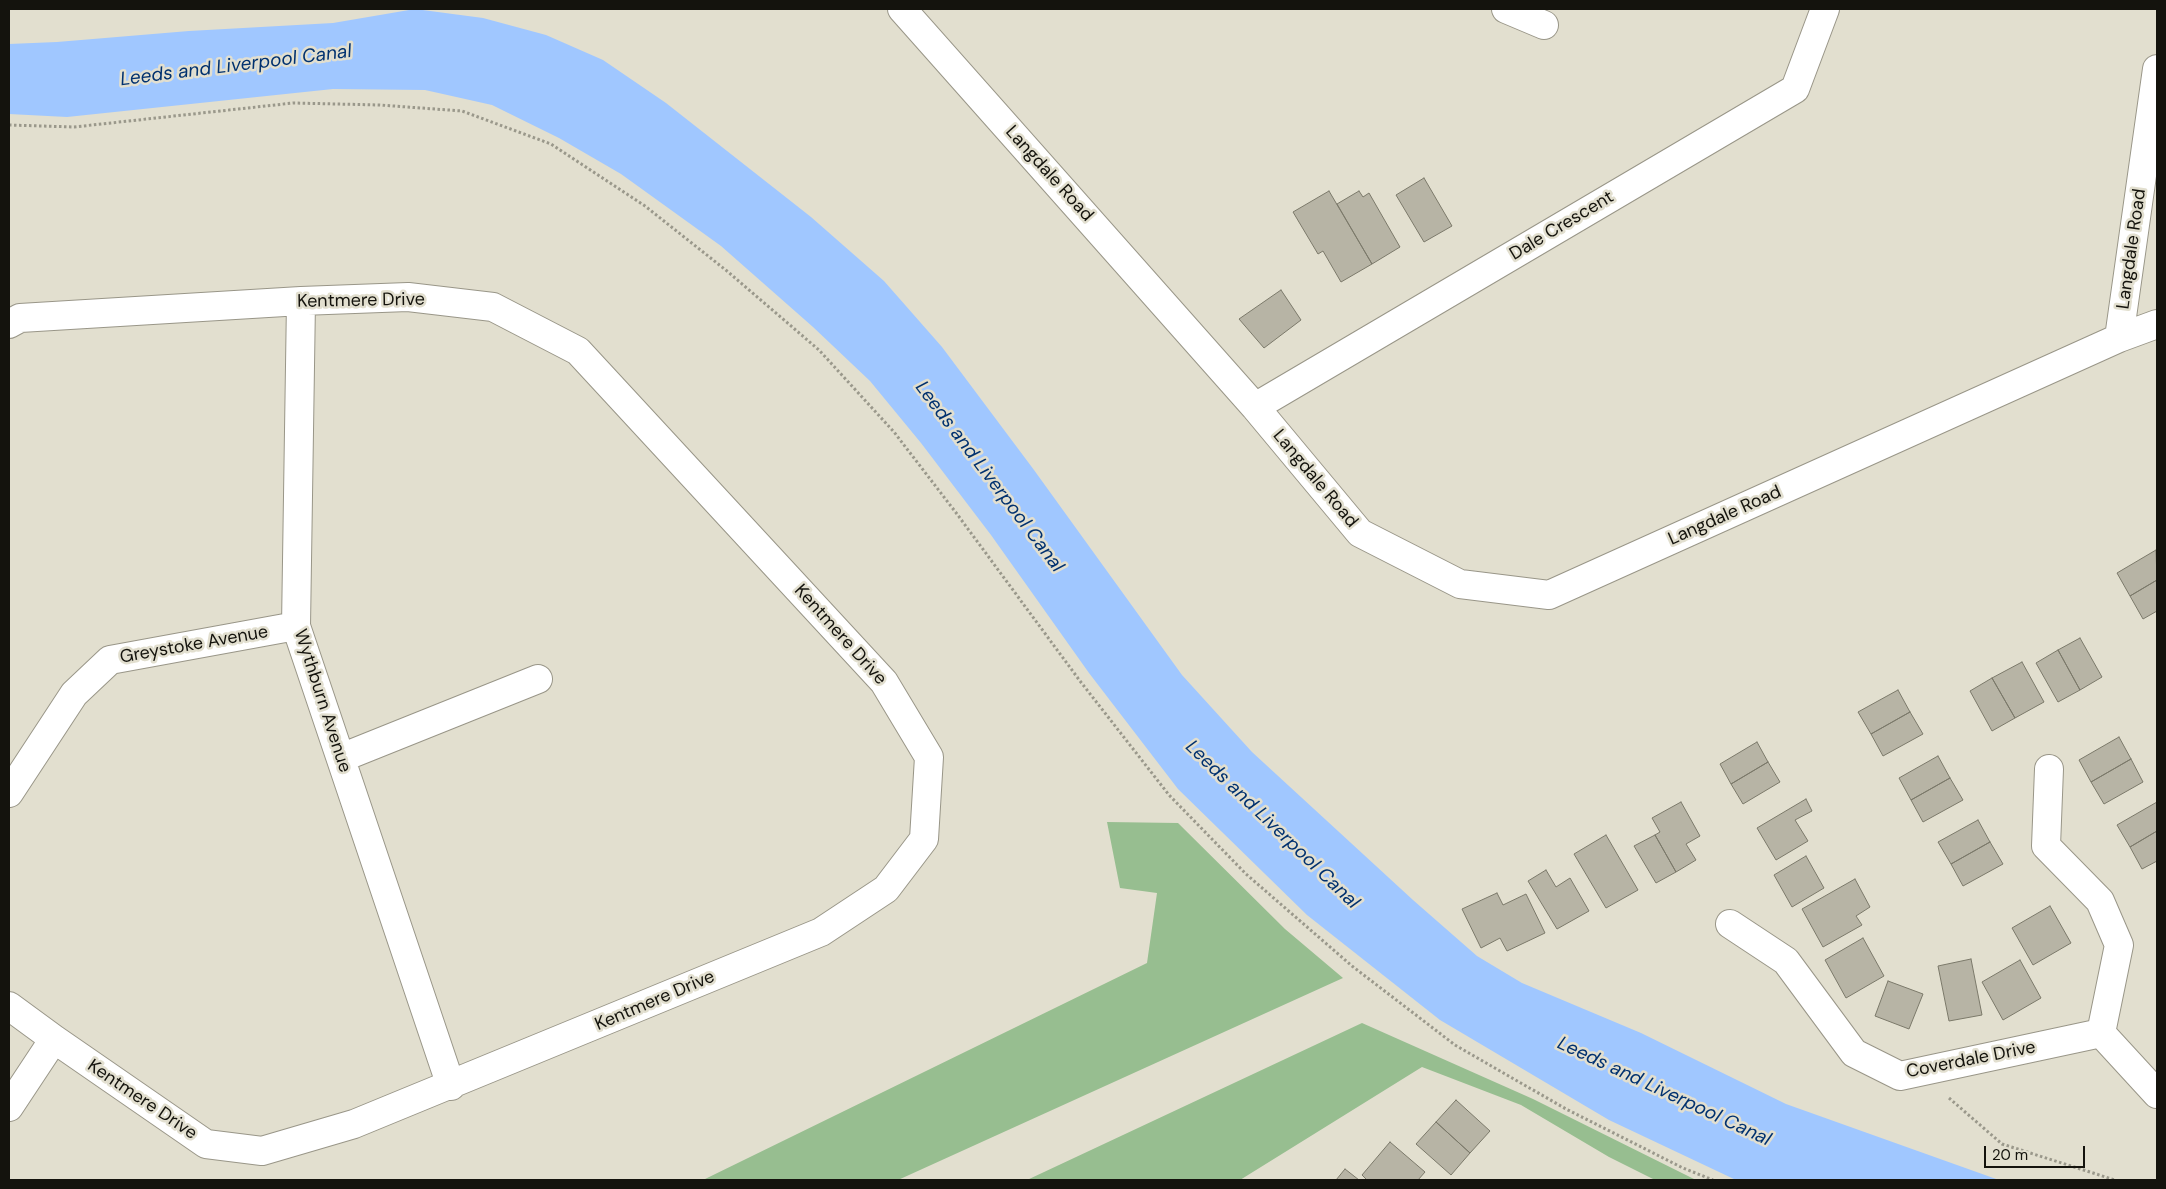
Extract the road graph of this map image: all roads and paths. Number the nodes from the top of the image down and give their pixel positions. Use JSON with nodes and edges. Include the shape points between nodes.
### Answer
{"nodes":[{"id":1,"x":902,"y":9,"type":"edge"},
{"id":2,"x":1506,"y":9,"type":"edge"},
{"id":3,"x":1825,"y":9,"type":"edge"},
{"id":4,"x":1544,"y":26,"type":"dead end"},
{"id":5,"x":2157,"y":70,"type":"edge"},
{"id":6,"x":9,"y":125,"type":"edge"},
{"id":7,"x":301,"y":301,"type":"junction"},
{"id":8,"x":9,"y":324,"type":"edge"},
{"id":9,"x":2157,"y":324,"type":"edge"},
{"id":10,"x":2119,"y":338,"type":"junction"},
{"id":11,"x":1255,"y":407,"type":"junction"},
{"id":12,"x":296,"y":626,"type":"junction"},
{"id":13,"x":538,"y":679,"type":"dead end"},
{"id":14,"x":341,"y":758,"type":"junction"},
{"id":15,"x":2049,"y":770,"type":"dead end"},
{"id":16,"x":9,"y":793,"type":"edge"},
{"id":17,"x":1730,"y":924,"type":"dead end"},
{"id":18,"x":9,"y":1006,"type":"edge"},
{"id":19,"x":2101,"y":1033,"type":"junction"},
{"id":20,"x":54,"y":1039,"type":"junction"},
{"id":21,"x":1918,"y":1072,"type":"junction"},
{"id":22,"x":451,"y":1086,"type":"junction"},
{"id":23,"x":2157,"y":1094,"type":"edge"},
{"id":24,"x":9,"y":1107,"type":"edge"},
{"id":25,"x":1713,"y":1180,"type":"edge"},
{"id":26,"x":2115,"y":1180,"type":"edge"}],
"edges":[{"from":1,"to":11,"type":"street","name":"Langdale Road"},
{"from":2,"to":4,"type":"street"},
{"from":3,"to":11,"type":"street","name":"Dale Crescent","via":[[1795,89]]},
{"from":5,"to":10,"type":"street","name":"Langdale Road"},
{"from":6,"to":25,"type":"path","via":[[74,127],[293,103],[380,105],[462,111],[551,144],[645,206],[819,350],[894,432],[1169,795],[1246,874],[1352,966],[1455,1045],[1566,1109]]},
{"from":7,"to":8,"type":"street","name":"Kentmere Drive","via":[[20,318]]},
{"from":7,"to":12,"type":"street","name":"Wythburn Avenue"},
{"from":7,"to":22,"type":"street","name":"Kentmere Drive","via":[[408,297],[493,307],[578,351],[884,682],[930,757],[924,839],[886,889],[821,932]]},
{"from":9,"to":10,"type":"street","name":"Langdale Road"},
{"from":10,"to":11,"type":"street","name":"Langdale Road","via":[[1549,595],[1460,584],[1360,533]]},
{"from":12,"to":14,"type":"street","name":"Wythburn Avenue"},
{"from":12,"to":16,"type":"street","name":"Greystoke Avenue","via":[[110,660],[74,694]]},
{"from":13,"to":14,"type":"street"},
{"from":14,"to":22,"type":"street","name":"Wythburn Avenue"},
{"from":15,"to":19,"type":"street","via":[[2046,846],[2100,901],[2119,945]]},
{"from":17,"to":21,"type":"street","name":"Coverdale Drive","via":[[1786,961],[1854,1054],[1900,1076]]},
{"from":18,"to":20,"type":"street","name":"Kentmere Drive"},
{"from":19,"to":21,"type":"street","name":"Coverdale Drive"},
{"from":19,"to":23,"type":"street"},
{"from":20,"to":22,"type":"street","name":"Kentmere Drive","via":[[206,1144],[262,1151],[354,1124]]},
{"from":20,"to":24,"type":"street"},
{"from":21,"to":26,"type":"path","via":[[2002,1144]]}]}
